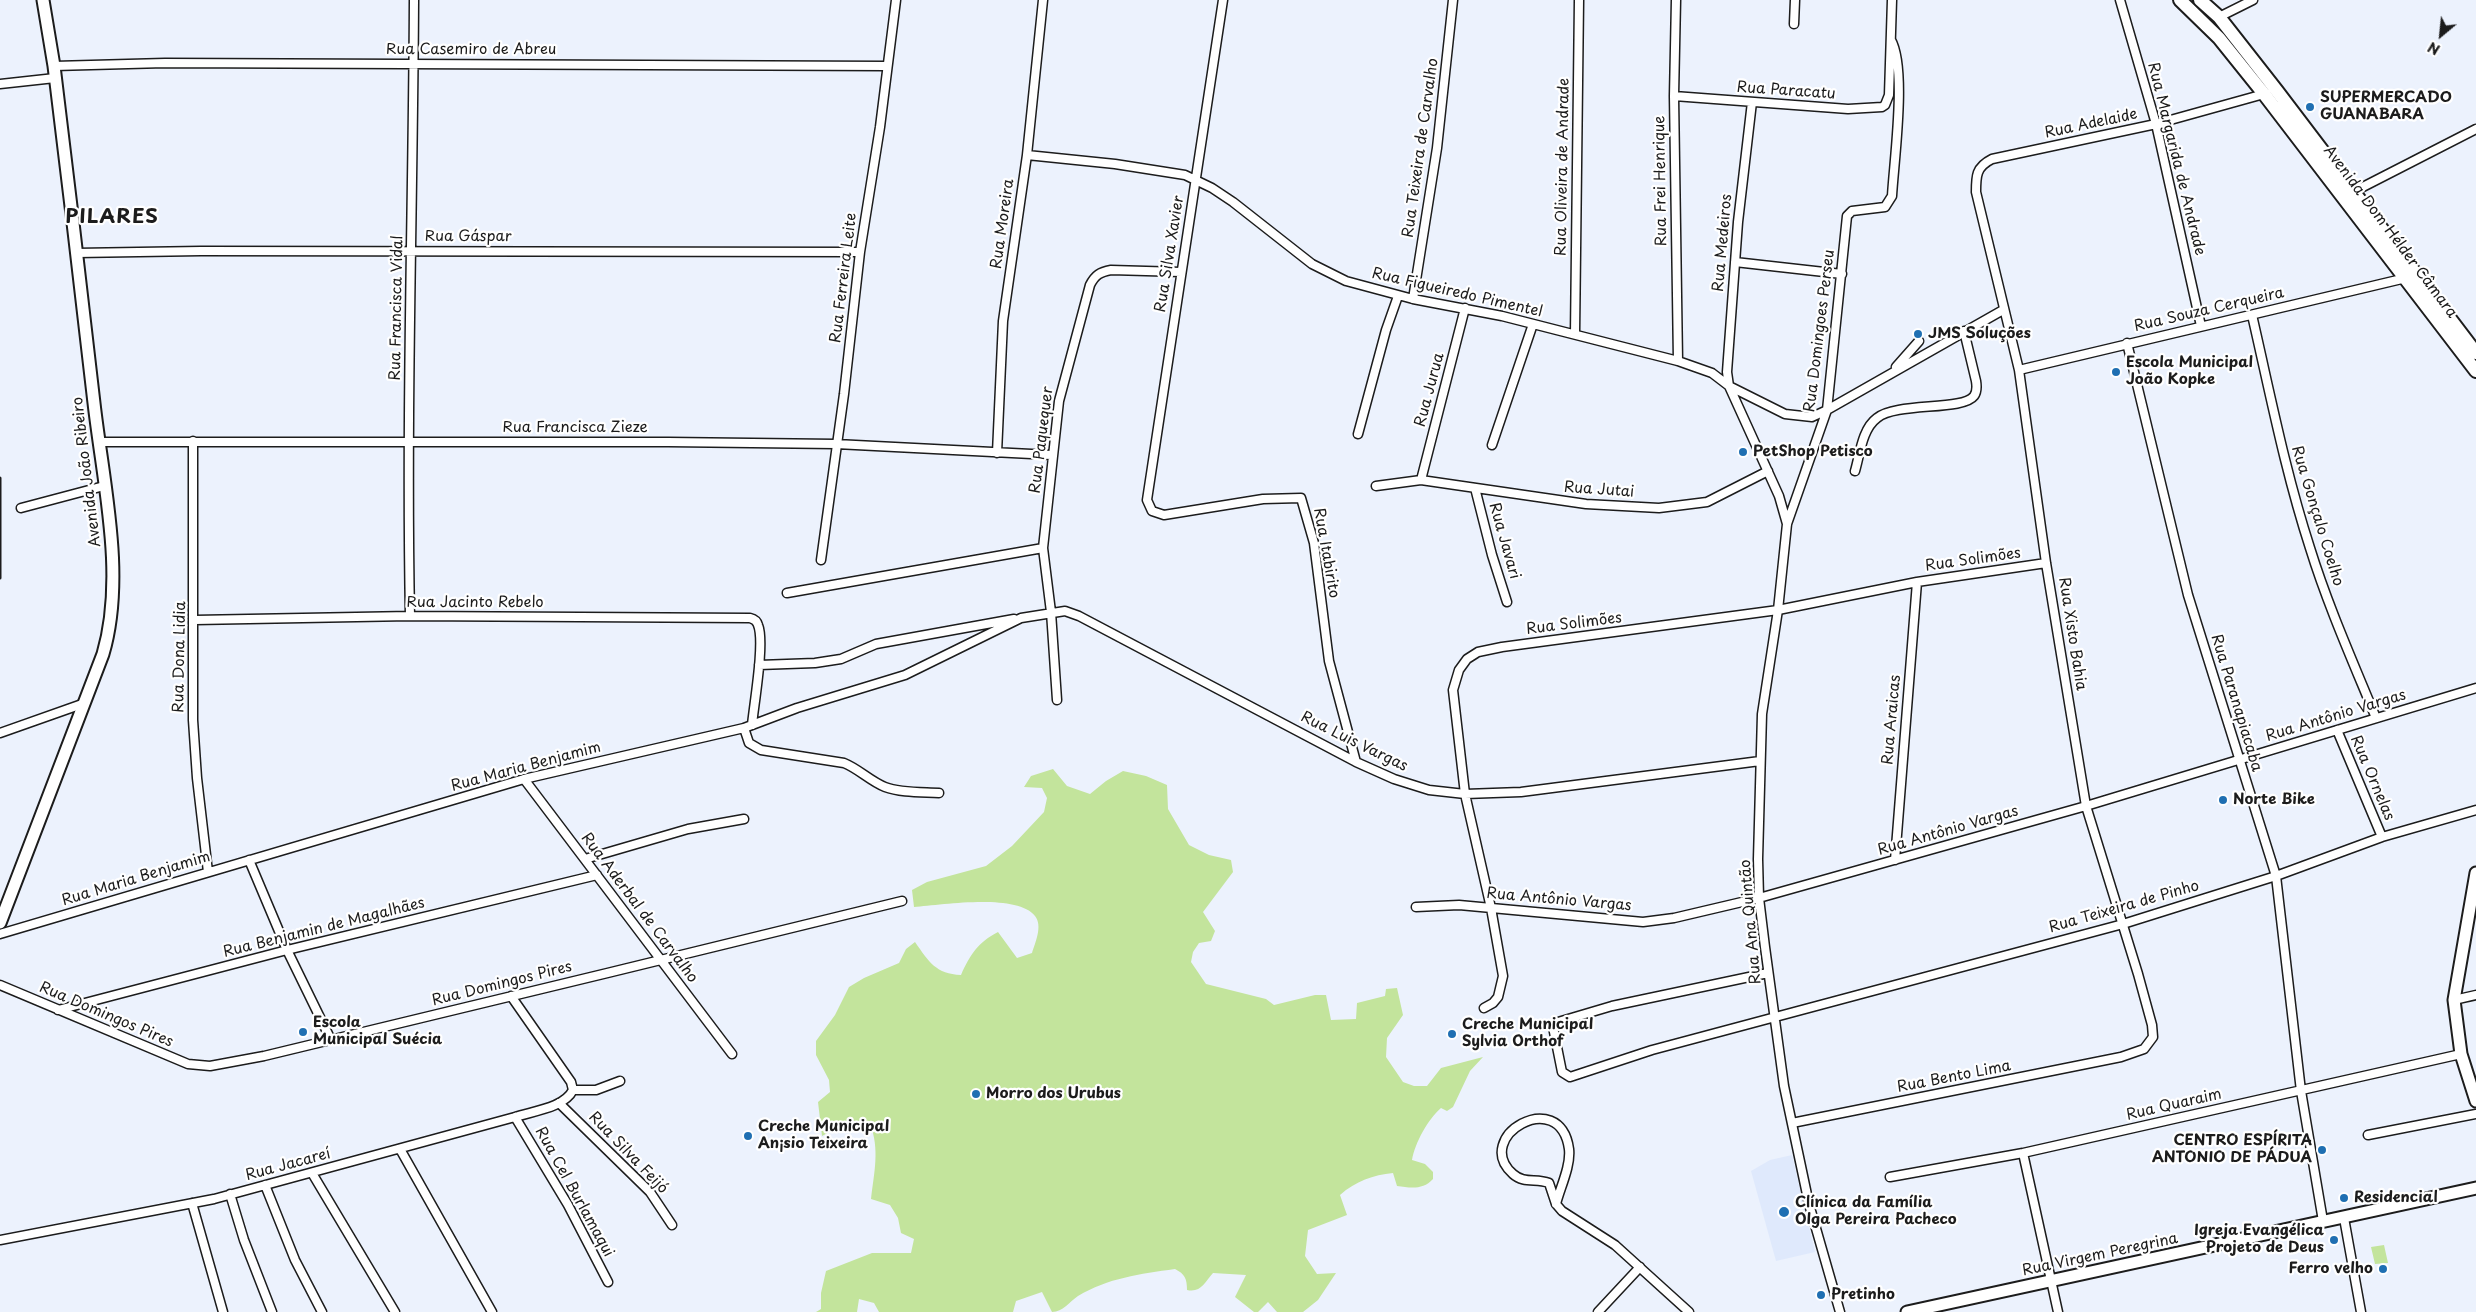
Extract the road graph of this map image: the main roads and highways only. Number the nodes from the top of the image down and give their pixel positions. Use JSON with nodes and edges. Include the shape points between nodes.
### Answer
{"nodes":[{"id":1,"x":43,"y":0,"type":"edge"},
{"id":2,"x":2180,"y":0,"type":"edge"},
{"id":3,"x":2200,"y":0,"type":"edge"},
{"id":4,"x":2476,"y":353,"type":"edge"},
{"id":5,"x":2476,"y":371,"type":"edge"},
{"id":6,"x":2476,"y":873,"type":"edge"},
{"id":7,"x":0,"y":923,"type":"edge"},
{"id":8,"x":2476,"y":1101,"type":"edge"},
{"id":9,"x":2476,"y":1188,"type":"edge"},
{"id":10,"x":1906,"y":1312,"type":"edge"}],
"edges":[{"from":1,"to":7,"type":"main road","name":"Avenida João Ribeiro","via":[[54,66],[114,567],[112,612],[103,654]]},
{"from":2,"to":5,"type":"main road","name":"Avenida Dom Hélder Câmara","via":[[2219,38],[2264,94]]},
{"from":3,"to":4,"type":"main road","name":"Avenida Dom Hélder Câmara","via":[[2219,18]]},
{"from":6,"to":8,"type":"main road","via":[[2454,1000],[2461,1054]]},
{"from":9,"to":10,"type":"main road","name":"Rua Virgem Peregrina"}]}
